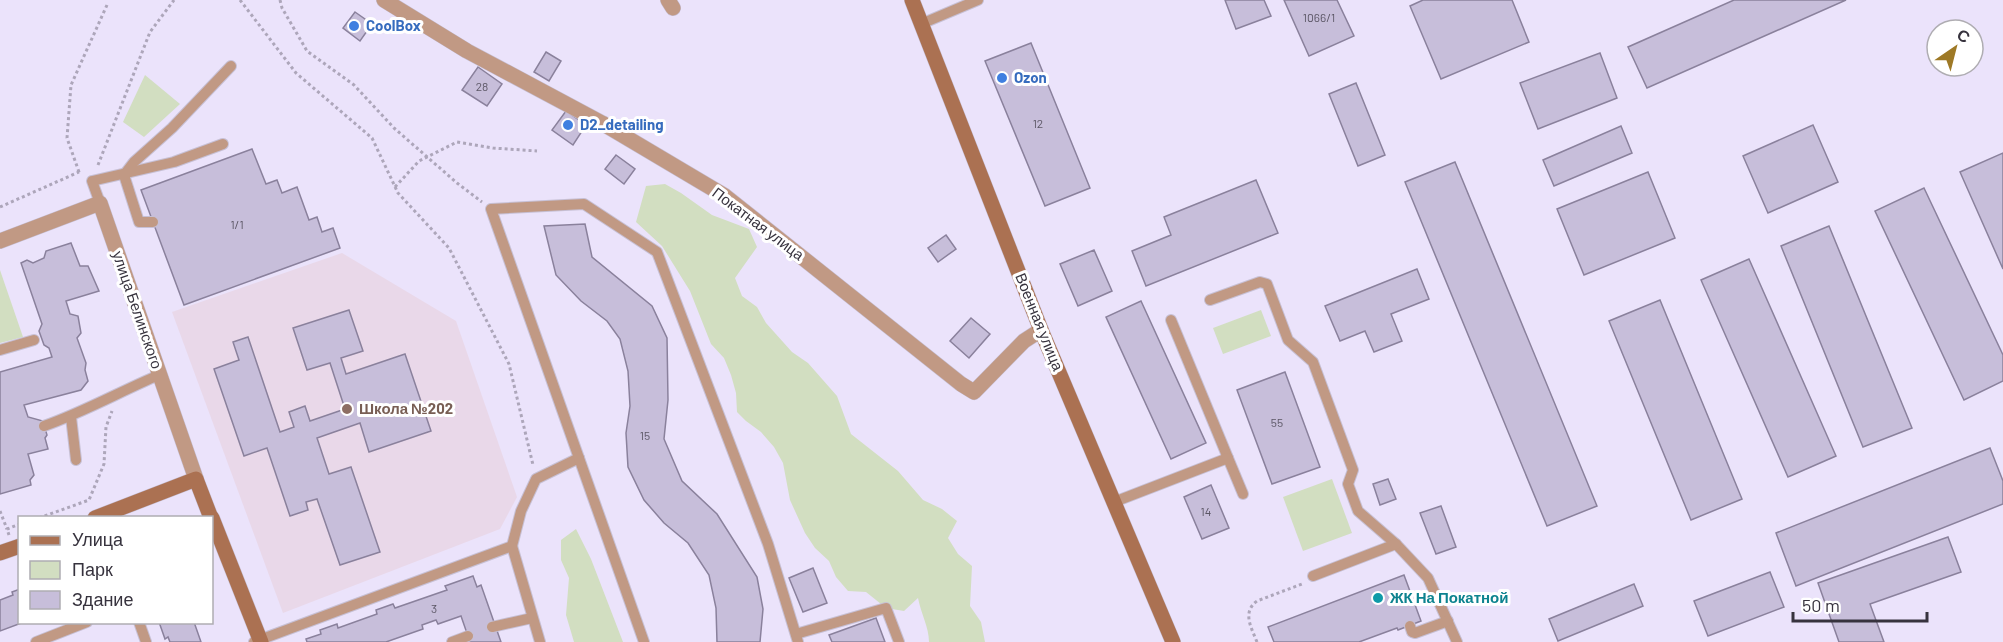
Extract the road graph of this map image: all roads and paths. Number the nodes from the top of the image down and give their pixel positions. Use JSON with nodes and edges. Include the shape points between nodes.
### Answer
{"nodes":[{"id":1,"x":174,"y":0,"type":"edge"},
{"id":2,"x":240,"y":0,"type":"edge"},
{"id":3,"x":280,"y":0,"type":"edge"},
{"id":4,"x":384,"y":0,"type":"edge"},
{"id":5,"x":912,"y":0,"type":"edge"},
{"id":6,"x":978,"y":0,"type":"edge"},
{"id":7,"x":107,"y":5,"type":"dead end"},
{"id":8,"x":921,"y":24,"type":"junction"},
{"id":9,"x":231,"y":66,"type":"dead end"},
{"id":10,"x":223,"y":144,"type":"dead end"},
{"id":11,"x":537,"y":151,"type":"dead end"},
{"id":12,"x":428,"y":157,"type":"junction"},
{"id":13,"x":79,"y":172,"type":"junction"},
{"id":14,"x":124,"y":175,"type":"junction"},
{"id":15,"x":92,"y":181,"type":"junction"},
{"id":16,"x":395,"y":187,"type":"junction"},
{"id":17,"x":100,"y":203,"type":"junction"},
{"id":18,"x":0,"y":207,"type":"edge"},
{"id":19,"x":491,"y":209,"type":"junction"},
{"id":20,"x":153,"y":222,"type":"dead end"},
{"id":21,"x":0,"y":241,"type":"edge"},
{"id":22,"x":1210,"y":300,"type":"dead end"},
{"id":23,"x":1171,"y":320,"type":"dead end"},
{"id":24,"x":1041,"y":330,"type":"junction"},
{"id":25,"x":34,"y":339,"type":"dead end"},
{"id":26,"x":0,"y":350,"type":"edge"},
{"id":27,"x":159,"y":375,"type":"junction"},
{"id":28,"x":118,"y":393,"type":"junction"},
{"id":29,"x":71,"y":417,"type":"junction"},
{"id":30,"x":44,"y":426,"type":"dead end"},
{"id":31,"x":579,"y":458,"type":"junction"},
{"id":32,"x":1228,"y":458,"type":"junction"},
{"id":33,"x":76,"y":460,"type":"dead end"},
{"id":34,"x":196,"y":479,"type":"junction"},
{"id":35,"x":536,"y":479,"type":"junction"},
{"id":36,"x":1243,"y":494,"type":"dead end"},
{"id":37,"x":1114,"y":502,"type":"junction"},
{"id":38,"x":0,"y":511,"type":"edge"},
{"id":39,"x":45,"y":516,"type":"edge"},
{"id":40,"x":100,"y":516,"type":"edge"},
{"id":41,"x":210,"y":516,"type":"edge"},
{"id":42,"x":213,"y":523,"type":"edge"},
{"id":43,"x":6,"y":529,"type":"dead end"},
{"id":44,"x":1396,"y":544,"type":"junction"},
{"id":45,"x":512,"y":546,"type":"junction"},
{"id":46,"x":18,"y":547,"type":"edge"},
{"id":47,"x":0,"y":553,"type":"edge"},
{"id":48,"x":1312,"y":576,"type":"dead end"},
{"id":49,"x":532,"y":618,"type":"junction"},
{"id":50,"x":1448,"y":621,"type":"junction"},
{"id":51,"x":82,"y":624,"type":"edge"},
{"id":52,"x":140,"y":624,"type":"edge"},
{"id":53,"x":1410,"y":626,"type":"dead end"},
{"id":54,"x":492,"y":627,"type":"dead end"},
{"id":55,"x":468,"y":636,"type":"dead end"},
{"id":56,"x":797,"y":638,"type":"edge"},
{"id":57,"x":258,"y":641,"type":"edge"},
{"id":58,"x":36,"y":642,"type":"edge"},
{"id":59,"x":146,"y":642,"type":"edge"},
{"id":60,"x":452,"y":642,"type":"edge"},
{"id":61,"x":540,"y":642,"type":"edge"},
{"id":62,"x":644,"y":642,"type":"edge"},
{"id":63,"x":899,"y":642,"type":"edge"},
{"id":64,"x":1173,"y":642,"type":"edge"},
{"id":65,"x":1457,"y":642,"type":"edge"}],
"edges":[{"from":1,"to":15,"type":"path","via":[[150,32]]},
{"from":2,"to":16,"type":"path","via":[[296,73],[372,138]]},
{"from":3,"to":12,"type":"path","via":[[308,51],[354,85]]},
{"from":4,"to":24,"type":"street","name":"Покатная улица","via":[[726,196],[974,392],[1024,341]]},
{"from":5,"to":8,"type":"main road","name":"Военная улица"},
{"from":6,"to":8,"type":"lane"},
{"from":7,"to":13,"type":"path","via":[[71,85],[67,138]]},
{"from":8,"to":24,"type":"main road","name":"Военная улица"},
{"from":9,"to":14,"type":"lane"},
{"from":10,"to":14,"type":"lane"},
{"from":11,"to":12,"type":"path","via":[[457,142]]},
{"from":12,"to":16,"type":"path"},
{"from":12,"to":19,"type":"path"},
{"from":13,"to":15,"type":"path"},
{"from":13,"to":18,"type":"path"},
{"from":14,"to":15,"type":"lane"},
{"from":14,"to":20,"type":"lane","via":[[139,222]]},
{"from":15,"to":17,"type":"lane"},
{"from":16,"to":35,"type":"path","via":[[449,248],[509,364]]},
{"from":17,"to":21,"type":"street"},
{"from":17,"to":27,"type":"street","name":"улица Белинского"},
{"from":19,"to":31,"type":"lane"},
{"from":19,"to":56,"type":"lane","via":[[584,204],[657,252],[768,544]]},
{"from":22,"to":44,"type":"lane","via":[[1260,282],[1267,284],[1288,340],[1313,362],[1353,470],[1348,484],[1358,511]]},
{"from":23,"to":32,"type":"lane"},
{"from":24,"to":37,"type":"main road","name":"Военная улица"},
{"from":25,"to":26,"type":"lane"},
{"from":27,"to":28,"type":"lane"},
{"from":27,"to":34,"type":"street","name":"улица Белинского"},
{"from":28,"to":29,"type":"lane"},
{"from":28,"to":39,"type":"path","via":[[106,427],[104,464],[89,500]]},
{"from":29,"to":30,"type":"lane"},
{"from":29,"to":33,"type":"lane"},
{"from":31,"to":35,"type":"lane"},
{"from":31,"to":62,"type":"lane"},
{"from":32,"to":36,"type":"lane"},
{"from":32,"to":37,"type":"lane"},
{"from":34,"to":40,"type":"main road"},
{"from":34,"to":41,"type":"main road","name":"улица Белинского"},
{"from":35,"to":45,"type":"lane","via":[[521,511]]},
{"from":37,"to":64,"type":"main road","name":"Военная улица"},
{"from":38,"to":43,"type":"path"},
{"from":42,"to":57,"type":"main road","name":"улица Белинского"},
{"from":44,"to":48,"type":"lane"},
{"from":44,"to":50,"type":"lane","via":[[1428,578]]},
{"from":45,"to":49,"type":"lane"},
{"from":45,"to":57,"type":"lane"},
{"from":46,"to":47,"type":"main road"},
{"from":49,"to":54,"type":"lane"},
{"from":49,"to":61,"type":"lane"},
{"from":50,"to":53,"type":"lane","via":[[1415,633]]},
{"from":50,"to":65,"type":"lane"},
{"from":51,"to":58,"type":"lane"},
{"from":52,"to":59,"type":"lane"},
{"from":55,"to":60,"type":"lane"},
{"from":56,"to":63,"type":"lane","via":[[886,608]]}]}
